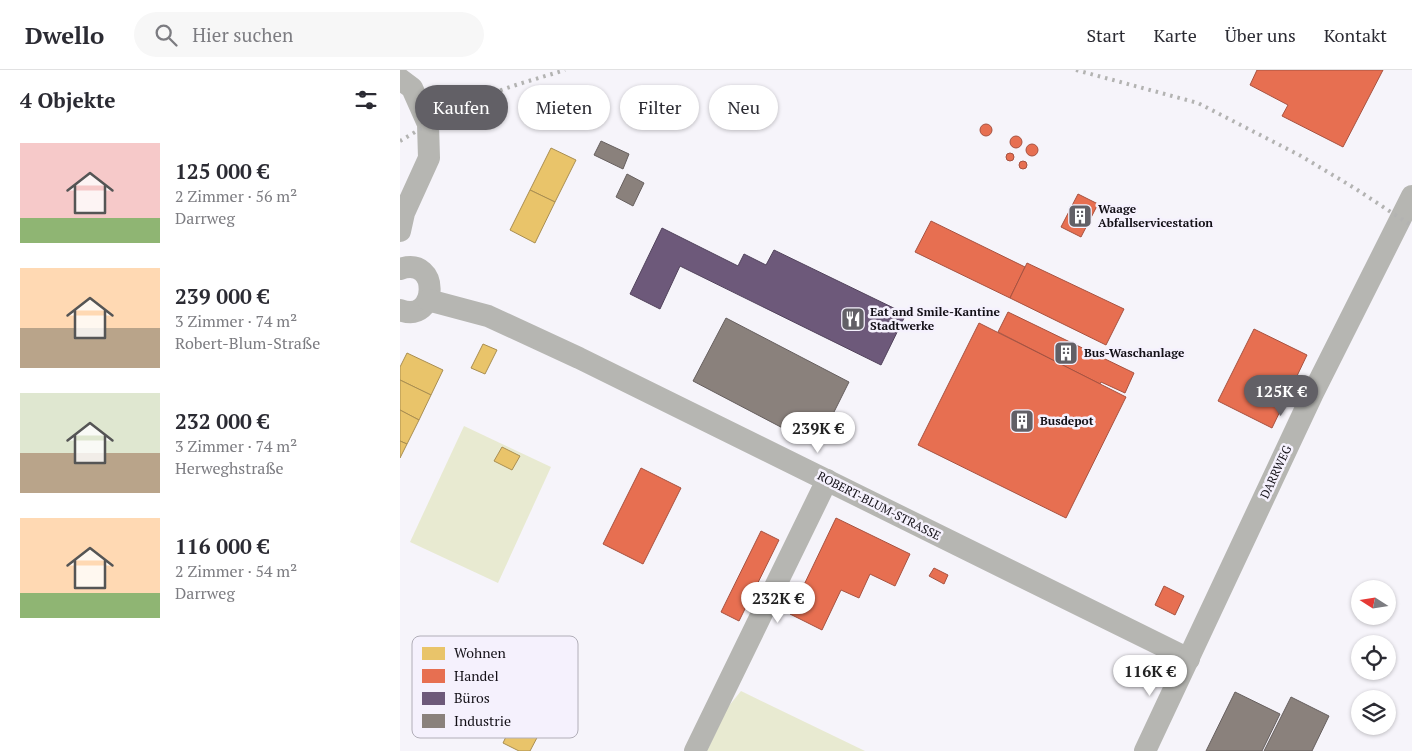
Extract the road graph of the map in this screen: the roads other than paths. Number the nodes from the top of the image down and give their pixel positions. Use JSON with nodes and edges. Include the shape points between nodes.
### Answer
{"nodes":[{"id":1,"x":400,"y":80,"type":"edge"},
{"id":2,"x":1412,"y":196,"type":"edge"},
{"id":3,"x":400,"y":232,"type":"edge"},
{"id":4,"x":403,"y":268,"type":"edge"},
{"id":5,"x":428,"y":300,"type":"junction"},
{"id":6,"x":400,"y":310,"type":"edge"},
{"id":7,"x":827,"y":480,"type":"junction"},
{"id":8,"x":1189,"y":659,"type":"junction"},
{"id":9,"x":695,"y":751,"type":"edge"},
{"id":10,"x":1145,"y":751,"type":"edge"}],
"edges":[{"from":1,"to":3,"type":"street","via":[[412,88],[428,124],[429,158],[404,212]]},
{"from":2,"to":8,"type":"street","name":"DARRWEG","via":[[1313,393]]},
{"from":3,"to":4,"type":"street"},
{"from":4,"to":5,"type":"street","via":[[415,268],[425,275],[431,293]]},
{"from":5,"to":6,"type":"street","via":[[414,311]]},
{"from":5,"to":7,"type":"street","name":"ROBERT-BLUM-STRASSE","via":[[496,320]]},
{"from":7,"to":8,"type":"street","name":"ROBERT-BLUM-STRASSE"},
{"from":7,"to":9,"type":"street"},
{"from":8,"to":10,"type":"street","name":"DARRWEG"}]}
